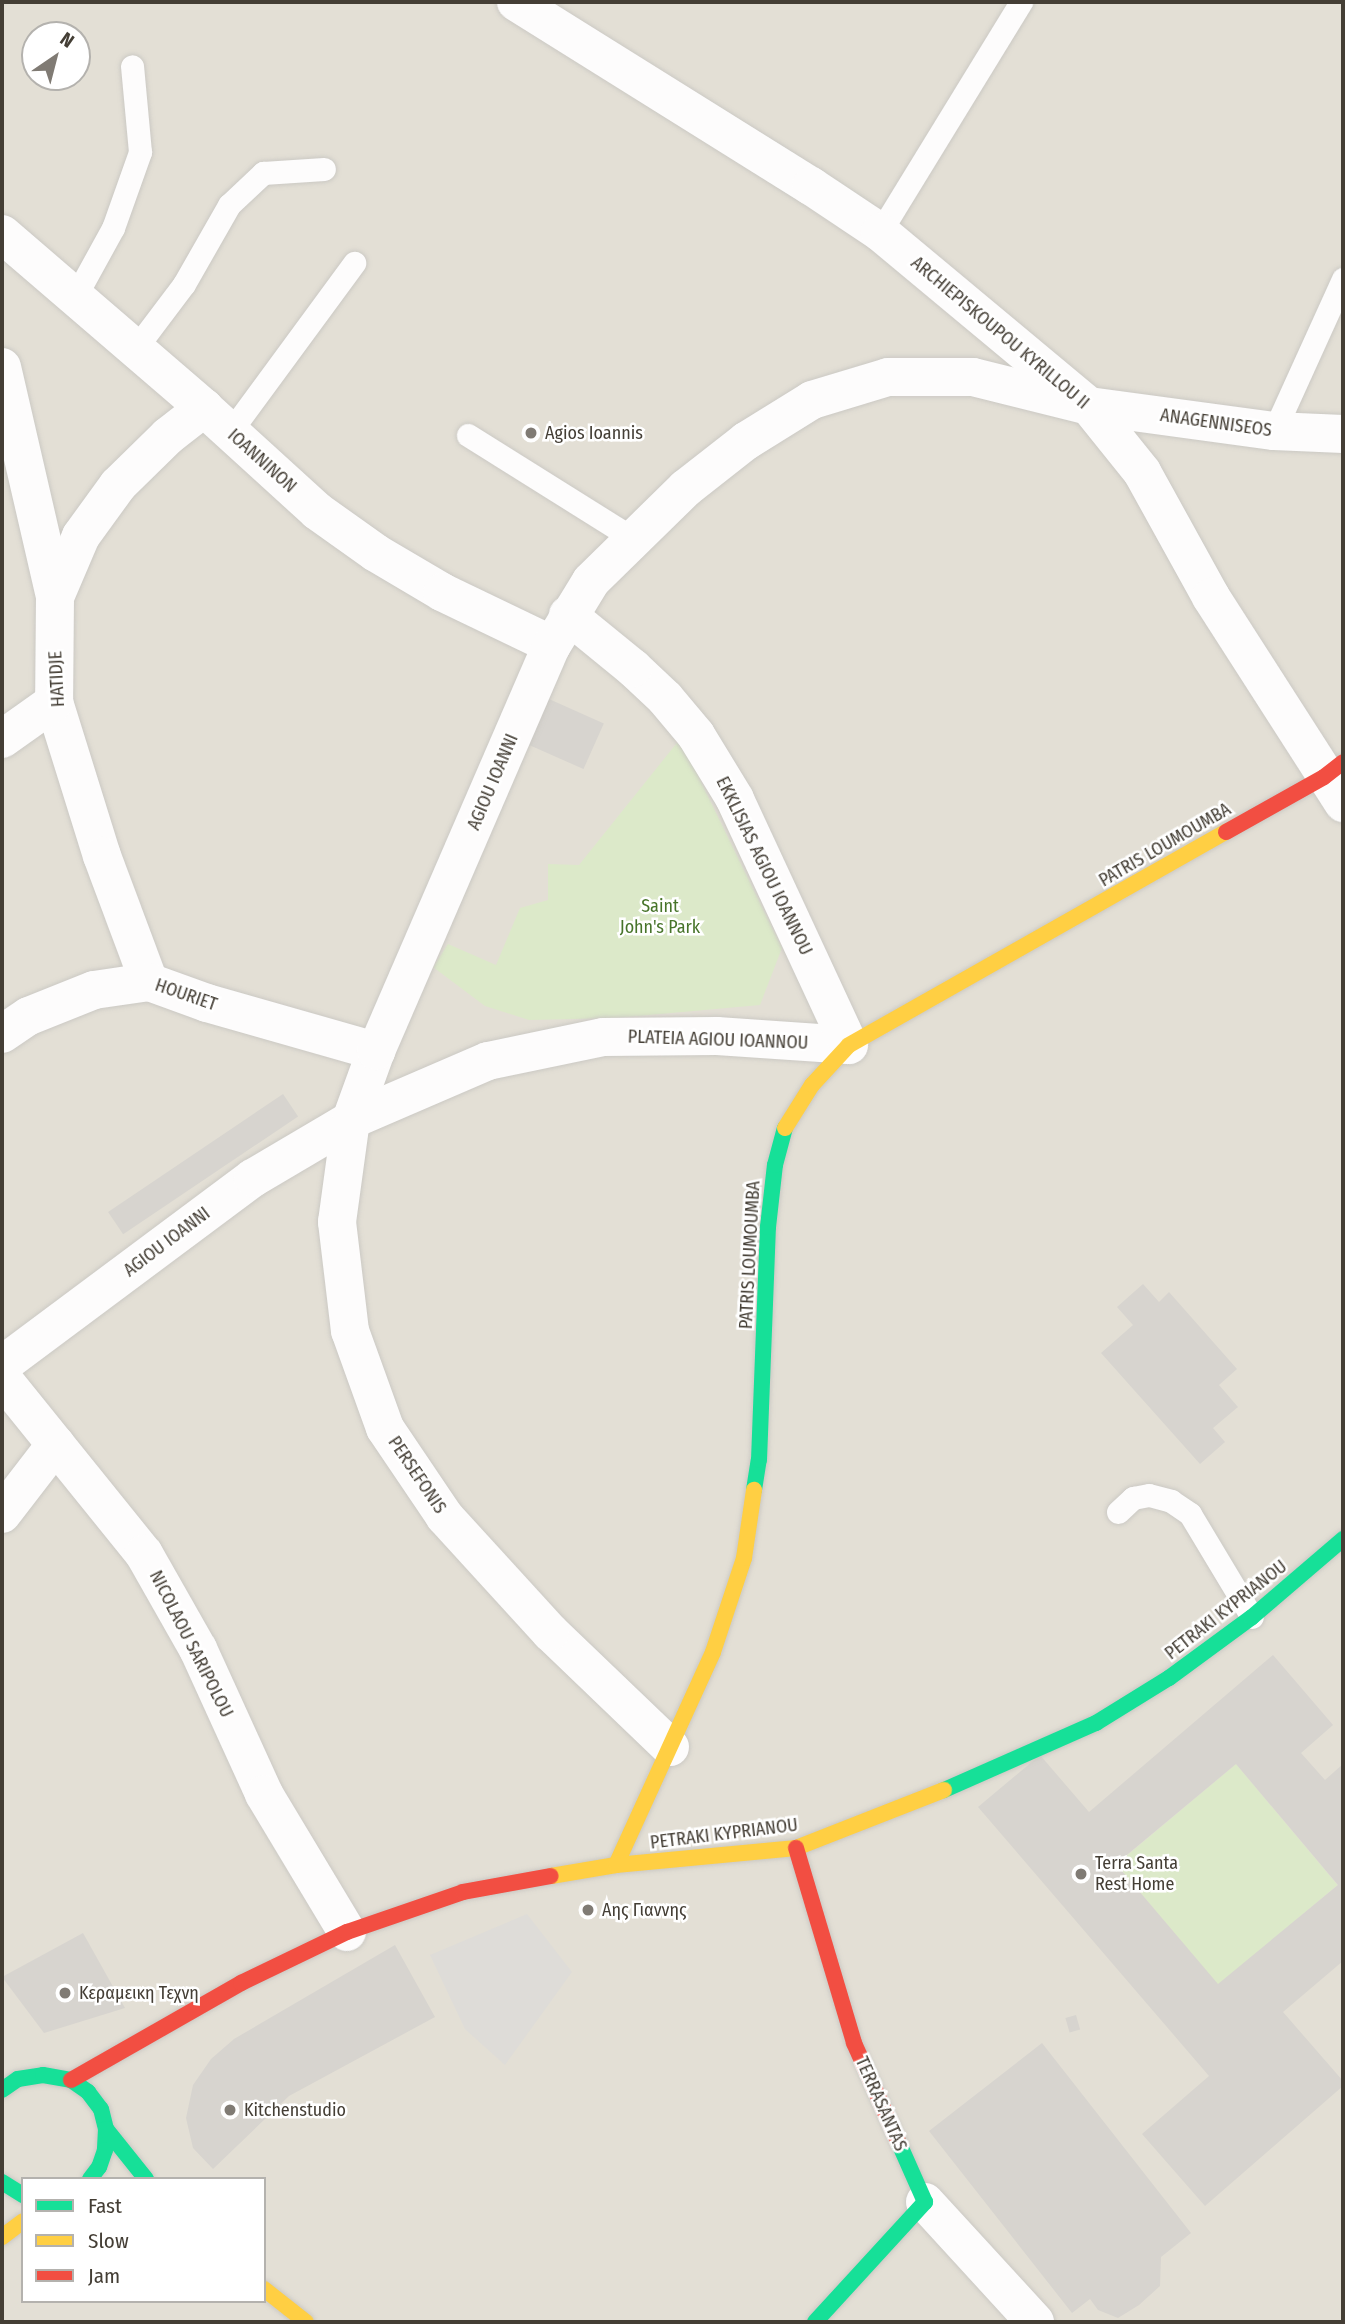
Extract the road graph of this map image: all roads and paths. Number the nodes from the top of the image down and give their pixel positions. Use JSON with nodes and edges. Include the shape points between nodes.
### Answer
{"nodes":[{"id":1,"x":516,"y":2,"type":"edge"},
{"id":2,"x":1021,"y":2,"type":"edge"},
{"id":3,"x":132,"y":66,"type":"dead end"},
{"id":4,"x":324,"y":169,"type":"dead end"},
{"id":5,"x":880,"y":232,"type":"junction"},
{"id":6,"x":2,"y":234,"type":"edge"},
{"id":7,"x":354,"y":263,"type":"dead end"},
{"id":8,"x":1343,"y":279,"type":"edge"},
{"id":9,"x":75,"y":297,"type":"junction"},
{"id":10,"x":135,"y":349,"type":"junction"},
{"id":11,"x":2,"y":367,"type":"edge"},
{"id":12,"x":1089,"y":406,"type":"junction"},
{"id":13,"x":217,"y":420,"type":"junction"},
{"id":14,"x":1274,"y":431,"type":"junction"},
{"id":15,"x":1343,"y":433,"type":"edge"},
{"id":16,"x":468,"y":435,"type":"dead end"},
{"id":17,"x":634,"y":539,"type":"junction"},
{"id":18,"x":55,"y":597,"type":"junction"},
{"id":19,"x":560,"y":630,"type":"junction"},
{"id":20,"x":54,"y":702,"type":"junction"},
{"id":21,"x":2,"y":739,"type":"edge"},
{"id":22,"x":1337,"y":780,"type":"edge"},
{"id":23,"x":149,"y":982,"type":"junction"},
{"id":24,"x":2,"y":1034,"type":"edge"},
{"id":25,"x":849,"y":1045,"type":"junction"},
{"id":26,"x":376,"y":1052,"type":"junction"},
{"id":27,"x":351,"y":1120,"type":"junction"},
{"id":28,"x":2,"y":1366,"type":"edge"},
{"id":29,"x":2,"y":1378,"type":"edge"},
{"id":30,"x":56,"y":1444,"type":"junction"},
{"id":31,"x":1118,"y":1511,"type":"dead end"},
{"id":32,"x":2,"y":1514,"type":"edge"},
{"id":33,"x":1343,"y":1539,"type":"edge"},
{"id":34,"x":1252,"y":1617,"type":"junction"},
{"id":35,"x":670,"y":1747,"type":"junction"},
{"id":36,"x":796,"y":1848,"type":"junction"},
{"id":37,"x":616,"y":1866,"type":"junction"},
{"id":38,"x":347,"y":1932,"type":"junction"},
{"id":39,"x":71,"y":2080,"type":"junction"},
{"id":40,"x":2,"y":2089,"type":"edge"},
{"id":41,"x":106,"y":2129,"type":"junction"},
{"id":42,"x":92,"y":2177,"type":"edge"},
{"id":43,"x":144,"y":2177,"type":"edge"},
{"id":44,"x":2,"y":2182,"type":"edge"},
{"id":45,"x":21,"y":2194,"type":"edge"},
{"id":46,"x":925,"y":2202,"type":"junction"},
{"id":47,"x":21,"y":2223,"type":"edge"},
{"id":48,"x":2,"y":2237,"type":"edge"},
{"id":49,"x":266,"y":2291,"type":"edge"},
{"id":50,"x":306,"y":2322,"type":"edge"},
{"id":51,"x":815,"y":2322,"type":"edge"},
{"id":52,"x":1035,"y":2322,"type":"edge"}],
"edges":[{"from":1,"to":5,"type":"street","name":"ARCHIEPISKOUPOU KYRILLOU II"},
{"from":2,"to":5,"type":"lane"},
{"from":3,"to":9,"type":"lane","via":[[140,152],[113,228]]},
{"from":4,"to":10,"type":"lane","via":[[263,173],[229,205],[184,284]]},
{"from":5,"to":12,"type":"street","name":"ARCHIEPISKOUPOU KYRILLOU II"},
{"from":6,"to":9,"type":"street","name":"IOANNINON"},
{"from":7,"to":13,"type":"lane"},
{"from":8,"to":14,"type":"lane"},
{"from":9,"to":10,"type":"street","name":"IOANNINON"},
{"from":10,"to":13,"type":"street","name":"IOANNINON"},
{"from":11,"to":18,"type":"street","name":"HATIDJE"},
{"from":12,"to":14,"type":"street","name":"ANAGENNISEOS"},
{"from":12,"to":17,"type":"street","name":"AGIOU IOANNI","via":[[973,377],[888,377],[812,400],[746,441],[686,488]]},
{"from":12,"to":22,"type":"street","name":"ARCHIEPISKOUPOU KYRILLOU II","via":[[1143,472],[1211,597]]},
{"from":13,"to":18,"type":"street","via":[[169,436],[118,485],[81,536]]},
{"from":13,"to":19,"type":"street","name":"IOANNINON","via":[[317,511],[376,552],[442,592]]},
{"from":14,"to":15,"type":"street","name":"ANAGENNISEOS"},
{"from":16,"to":17,"type":"lane"},
{"from":17,"to":19,"type":"street","name":"AGIOU IOANNI","via":[[590,582]]},
{"from":18,"to":20,"type":"street","name":"HATIDJE"},
{"from":19,"to":25,"type":"street","name":"EKKLISIAS AGIOU IOANNOU","via":[[641,675],[695,735],[735,799]]},
{"from":19,"to":26,"type":"street","name":"AGIOU IOANNI"},
{"from":20,"to":21,"type":"street"},
{"from":20,"to":23,"type":"street","name":"HATIDJE","via":[[102,856]]},
{"from":22,"to":25,"type":"street","name":"PATRIS LOUMOUMBA"},
{"from":23,"to":24,"type":"street","name":"HOURIET","via":[[94,990],[29,1016]]},
{"from":23,"to":26,"type":"street","name":"HOURIET"},
{"from":25,"to":27,"type":"street","name":"PLATEIA AGIOU IOANNOU","via":[[717,1036],[603,1037],[488,1061]]},
{"from":25,"to":35,"type":"street","name":"PATRIS LOUMOUMBA","via":[[812,1085],[788,1121],[775,1165],[768,1227],[759,1460],[744,1558],[713,1651]]},
{"from":26,"to":27,"type":"street","name":"AGIOU IOANNI"},
{"from":27,"to":28,"type":"street","name":"AGIOU IOANNI","via":[[253,1178]]},
{"from":27,"to":35,"type":"street","name":"PERSEFONIS","via":[[337,1222],[349,1331],[385,1428],[445,1517],[550,1632]]},
{"from":29,"to":30,"type":"street","name":"NICOLAOU SARIPOLOU"},
{"from":30,"to":32,"type":"street"},
{"from":30,"to":38,"type":"street","name":"NICOLAOU SARIPOLOU","via":[[144,1554],[198,1649],[264,1794]]},
{"from":31,"to":34,"type":"lane","via":[[1133,1498],[1149,1495],[1171,1501],[1190,1514]]},
{"from":33,"to":34,"type":"street","name":"PETRAKI KYPRIANOU"},
{"from":34,"to":36,"type":"street","name":"PETRAKI KYPRIANOU","via":[[1169,1678],[1096,1723],[978,1777]]},
{"from":35,"to":37,"type":"street","name":"PATRIS LOUMOUMBA"},
{"from":36,"to":37,"type":"street","name":"PETRAKI KYPRIANOU"},
{"from":36,"to":46,"type":"street","name":"TERRASANTAS","via":[[853,2043]]},
{"from":37,"to":38,"type":"street","name":"PETRAKI KYPRIANOU","via":[[463,1892]]},
{"from":38,"to":39,"type":"street","name":"PETRAKI KYPRIANOU","via":[[240,1983]]},
{"from":39,"to":40,"type":"street","via":[[35,2075]]},
{"from":39,"to":41,"type":"street","via":[[101,2109]]},
{"from":41,"to":42,"type":"street","via":[[106,2150]]},
{"from":41,"to":43,"type":"street"},
{"from":44,"to":45,"type":"street"},
{"from":46,"to":51,"type":"street"},
{"from":46,"to":52,"type":"street","name":"TERRASANTAS"},
{"from":47,"to":48,"type":"street"},
{"from":49,"to":50,"type":"street"}]}
